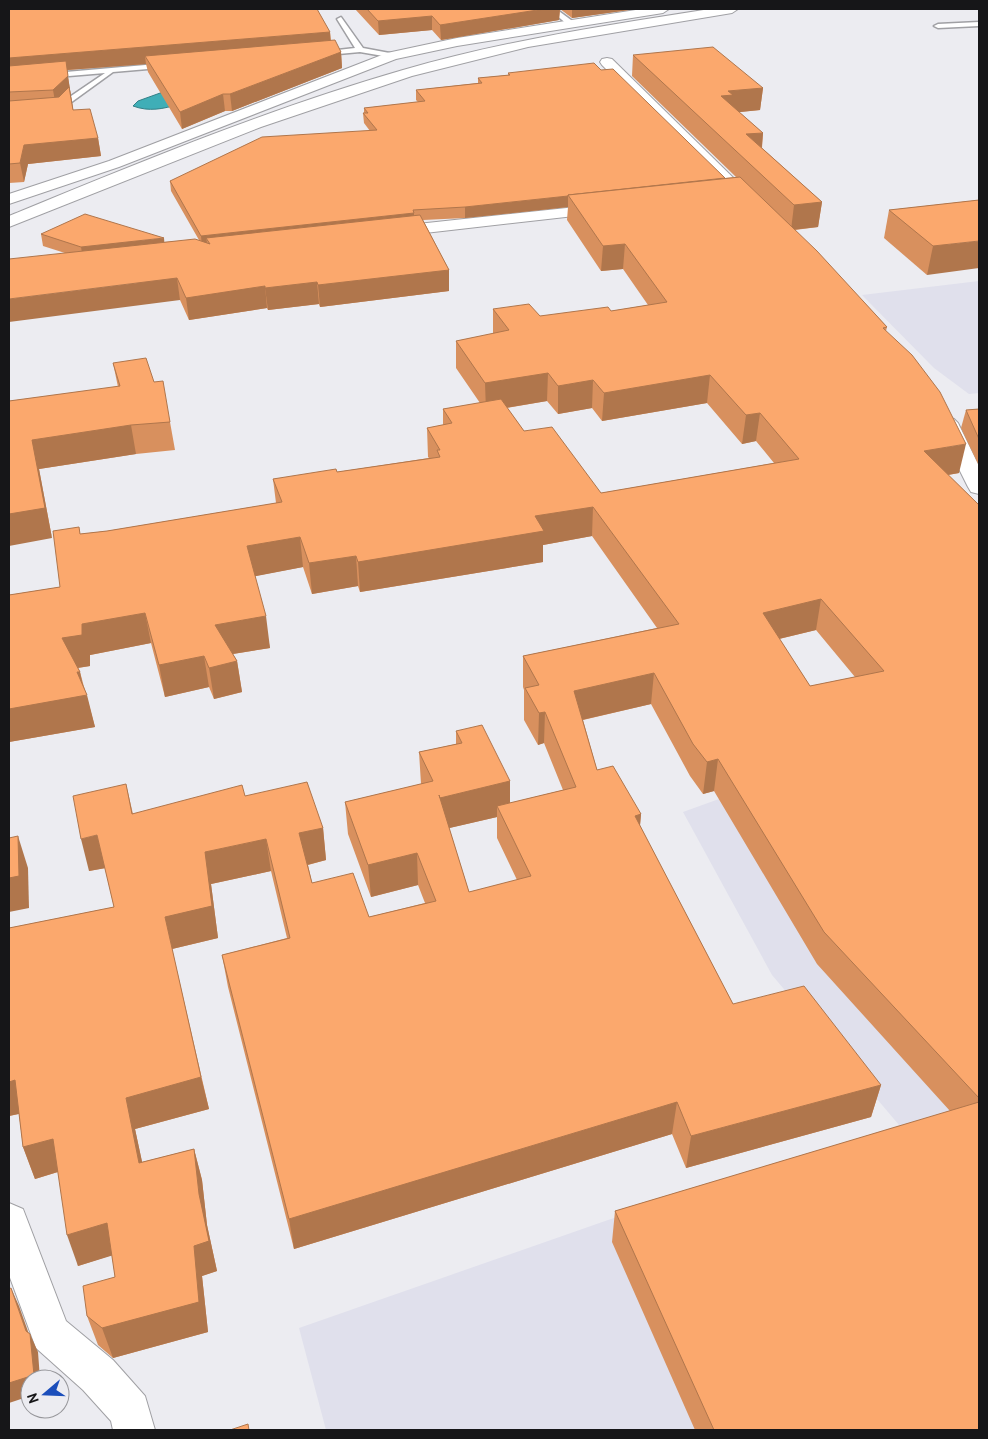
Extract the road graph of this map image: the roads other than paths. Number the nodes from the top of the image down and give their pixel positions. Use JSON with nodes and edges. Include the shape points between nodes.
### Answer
{"nodes":[{"id":1,"x":552,"y":9,"type":"edge"},
{"id":2,"x":663,"y":9,"type":"edge"},
{"id":3,"x":732,"y":9,"type":"edge"},
{"id":4,"x":341,"y":18,"type":"dead end"},
{"id":5,"x":571,"y":23,"type":"junction"},
{"id":6,"x":979,"y":24,"type":"edge"},
{"id":7,"x":938,"y":26,"type":"dead end"},
{"id":8,"x":360,"y":50,"type":"junction"},
{"id":9,"x":307,"y":54,"type":"edge"},
{"id":10,"x":392,"y":56,"type":"junction"},
{"id":11,"x":607,"y":62,"type":"dead end"},
{"id":12,"x":181,"y":64,"type":"edge"},
{"id":13,"x":117,"y":70,"type":"junction"},
{"id":14,"x":9,"y":79,"type":"edge"},
{"id":15,"x":50,"y":112,"type":"edge"},
{"id":16,"x":741,"y":194,"type":"junction"},
{"id":17,"x":722,"y":196,"type":"edge"},
{"id":18,"x":9,"y":199,"type":"edge"},
{"id":19,"x":624,"y":207,"type":"edge"},
{"id":20,"x":763,"y":215,"type":"edge"},
{"id":21,"x":9,"y":222,"type":"edge"},
{"id":22,"x":369,"y":234,"type":"edge"},
{"id":23,"x":940,"y":412,"type":"edge"},
{"id":24,"x":979,"y":487,"type":"edge"},
{"id":25,"x":9,"y":1221,"type":"edge"},
{"id":26,"x":134,"y":1430,"type":"edge"}],
"edges":[{"from":1,"to":5,"type":"lane"},
{"from":2,"to":5,"type":"street"},
{"from":3,"to":21,"type":"street","via":[[574,33],[409,72],[323,99]]},
{"from":4,"to":8,"type":"lane"},
{"from":5,"to":10,"type":"street"},
{"from":6,"to":7,"type":"lane"},
{"from":8,"to":9,"type":"lane"},
{"from":8,"to":10,"type":"lane"},
{"from":10,"to":18,"type":"street","via":[[114,164]]},
{"from":11,"to":16,"type":"street"},
{"from":12,"to":13,"type":"lane"},
{"from":13,"to":14,"type":"lane"},
{"from":13,"to":15,"type":"lane","via":[[83,90],[58,111]]},
{"from":16,"to":17,"type":"street"},
{"from":16,"to":20,"type":"street"},
{"from":19,"to":22,"type":"street"},
{"from":23,"to":24,"type":"street"},
{"from":25,"to":26,"type":"street","via":[[50,1334],[98,1375],[130,1410]]}]}
